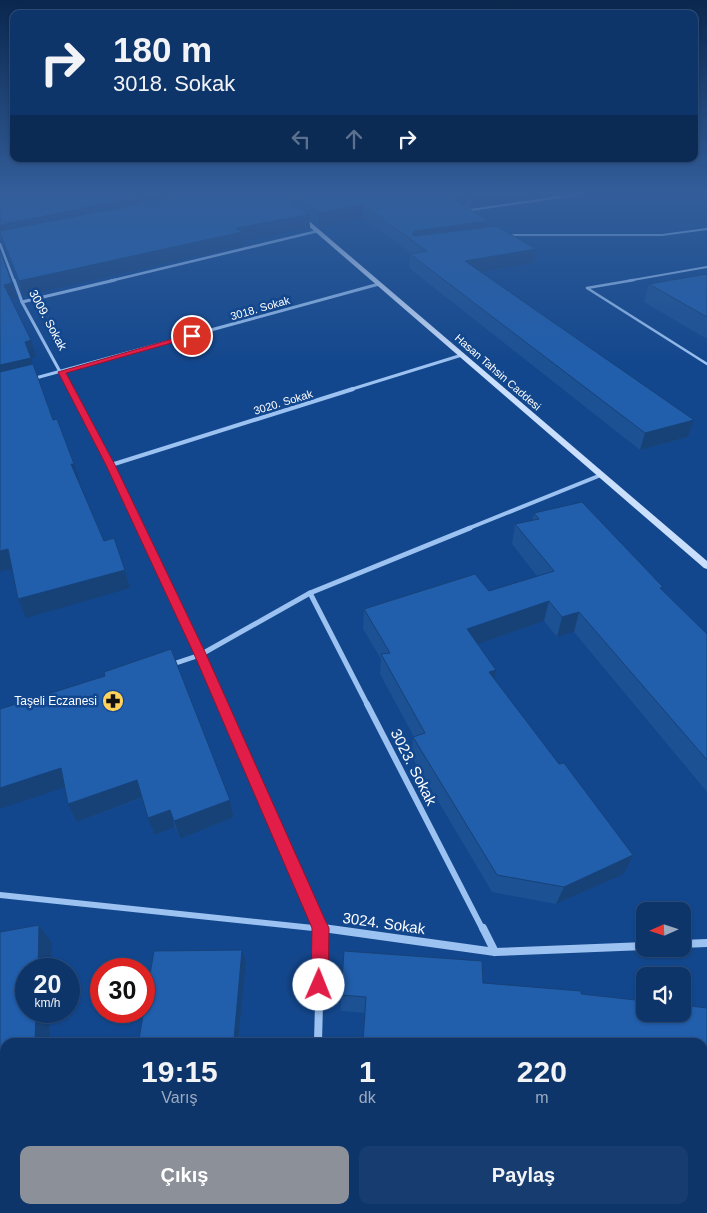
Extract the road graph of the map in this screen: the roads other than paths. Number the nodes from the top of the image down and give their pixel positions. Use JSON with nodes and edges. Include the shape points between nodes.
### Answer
{"nodes":[{"id":1,"x":3,"y":251,"type":"edge"},
{"id":2,"x":236,"y":251,"type":"edge"},
{"id":3,"x":341,"y":251,"type":"edge"},
{"id":4,"x":707,"y":267,"type":"edge"},
{"id":5,"x":379,"y":284,"type":"junction"},
{"id":6,"x":22,"y":302,"type":"junction"},
{"id":7,"x":462,"y":355,"type":"junction"},
{"id":8,"x":707,"y":364,"type":"edge"},
{"id":9,"x":62,"y":372,"type":"junction"},
{"id":10,"x":26,"y":380,"type":"edge"},
{"id":11,"x":110,"y":465,"type":"junction"},
{"id":12,"x":601,"y":475,"type":"junction"},
{"id":13,"x":707,"y":566,"type":"edge"},
{"id":14,"x":310,"y":593,"type":"junction"},
{"id":15,"x":200,"y":654,"type":"junction"},
{"id":16,"x":164,"y":667,"type":"edge"},
{"id":17,"x":0,"y":895,"type":"edge"},
{"id":18,"x":321,"y":928,"type":"junction"},
{"id":19,"x":707,"y":943,"type":"edge"},
{"id":20,"x":691,"y":944,"type":"edge"},
{"id":21,"x":636,"y":946,"type":"edge"},
{"id":22,"x":495,"y":952,"type":"junction"},
{"id":23,"x":318,"y":1038,"type":"edge"}],
"edges":[{"from":1,"to":6,"type":"street","name":"3009. Sokak"},
{"from":2,"to":6,"type":"street"},
{"from":3,"to":5,"type":"street","name":"Hasan Tahsin Caddesi"},
{"from":4,"to":8,"type":"lane","via":[[587,288]]},
{"from":5,"to":7,"type":"street","name":"Hasan Tahsin Caddesi"},
{"from":5,"to":9,"type":"street","name":"3018. Sokak"},
{"from":6,"to":9,"type":"street","name":"3009. Sokak"},
{"from":7,"to":11,"type":"street","name":"3020. Sokak"},
{"from":7,"to":12,"type":"street","name":"Hasan Tahsin Caddesi"},
{"from":9,"to":10,"type":"street","name":"3018. Sokak"},
{"from":9,"to":11,"type":"street","name":"3009. Sokak"},
{"from":11,"to":15,"type":"street","name":"3009. Sokak"},
{"from":12,"to":13,"type":"street","name":"Hasan Tahsin Caddesi"},
{"from":12,"to":14,"type":"street"},
{"from":14,"to":15,"type":"street"},
{"from":14,"to":22,"type":"street","name":"3023. Sokak"},
{"from":15,"to":16,"type":"street"},
{"from":15,"to":18,"type":"street","name":"3009. Sokak"},
{"from":17,"to":18,"type":"street","name":"3024. Sokak"},
{"from":18,"to":22,"type":"street","name":"3024. Sokak"},
{"from":18,"to":23,"type":"street","name":"3009. Sokak"},
{"from":19,"to":20,"type":"street"},
{"from":21,"to":22,"type":"street","name":"3024. Sokak"}]}
